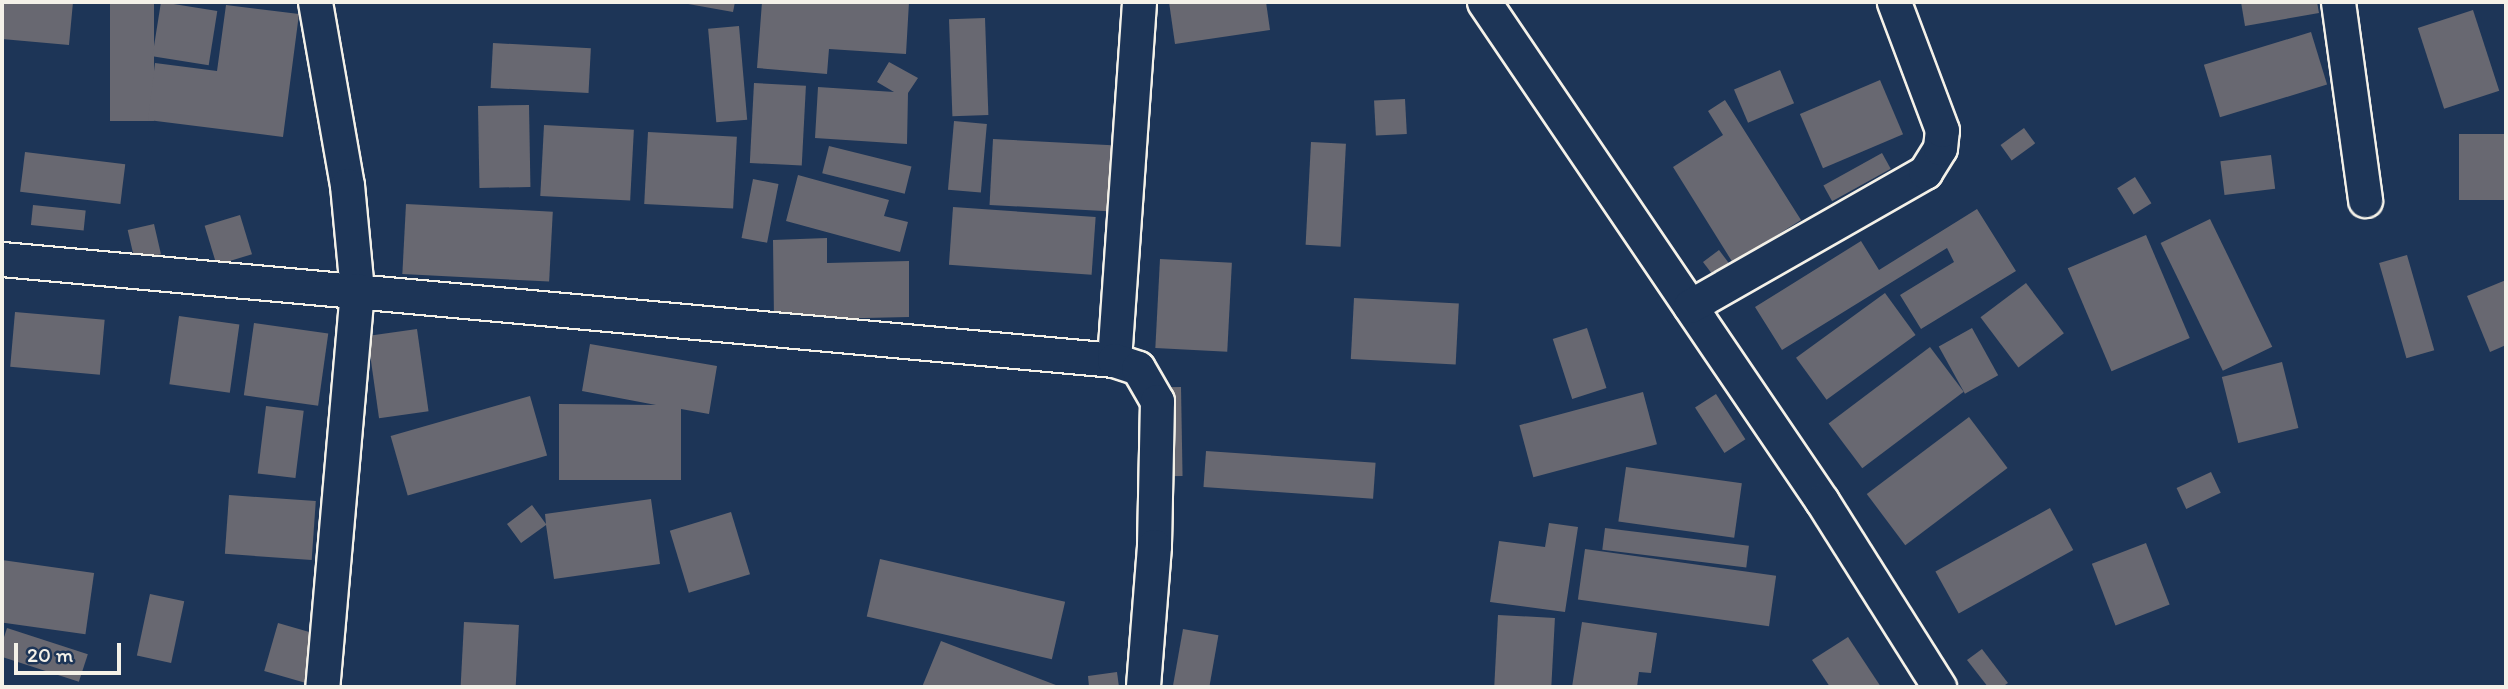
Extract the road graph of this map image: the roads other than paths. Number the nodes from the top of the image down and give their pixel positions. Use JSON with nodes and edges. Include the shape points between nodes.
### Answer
{"nodes":[{"id":1,"x":315,"y":2,"type":"edge"},
{"id":2,"x":1139,"y":2,"type":"edge"},
{"id":3,"x":1484,"y":2,"type":"edge"},
{"id":4,"x":1894,"y":2,"type":"edge"},
{"id":5,"x":2339,"y":2,"type":"edge"},
{"id":6,"x":2365,"y":200,"type":"dead end"},
{"id":7,"x":2,"y":259,"type":"edge"},
{"id":8,"x":357,"y":290,"type":"junction"},
{"id":9,"x":1690,"y":306,"type":"junction"},
{"id":10,"x":1114,"y":360,"type":"junction"},
{"id":11,"x":322,"y":687,"type":"edge"},
{"id":12,"x":1143,"y":687,"type":"edge"},
{"id":13,"x":1939,"y":687,"type":"edge"}],
"edges":[{"from":1,"to":8,"type":"street","via":[[347,185]]},
{"from":2,"to":10,"type":"street"},
{"from":3,"to":9,"type":"street"},
{"from":4,"to":9,"type":"street","via":[[1942,130],[1940,148],[1926,172]]},
{"from":5,"to":6,"type":"street"},
{"from":7,"to":8,"type":"street"},
{"from":8,"to":10,"type":"street"},
{"from":8,"to":11,"type":"street"},
{"from":9,"to":13,"type":"street","via":[[1822,501]]},
{"from":10,"to":12,"type":"street","via":[[1138,368],[1157,401],[1154,546]]}]}
